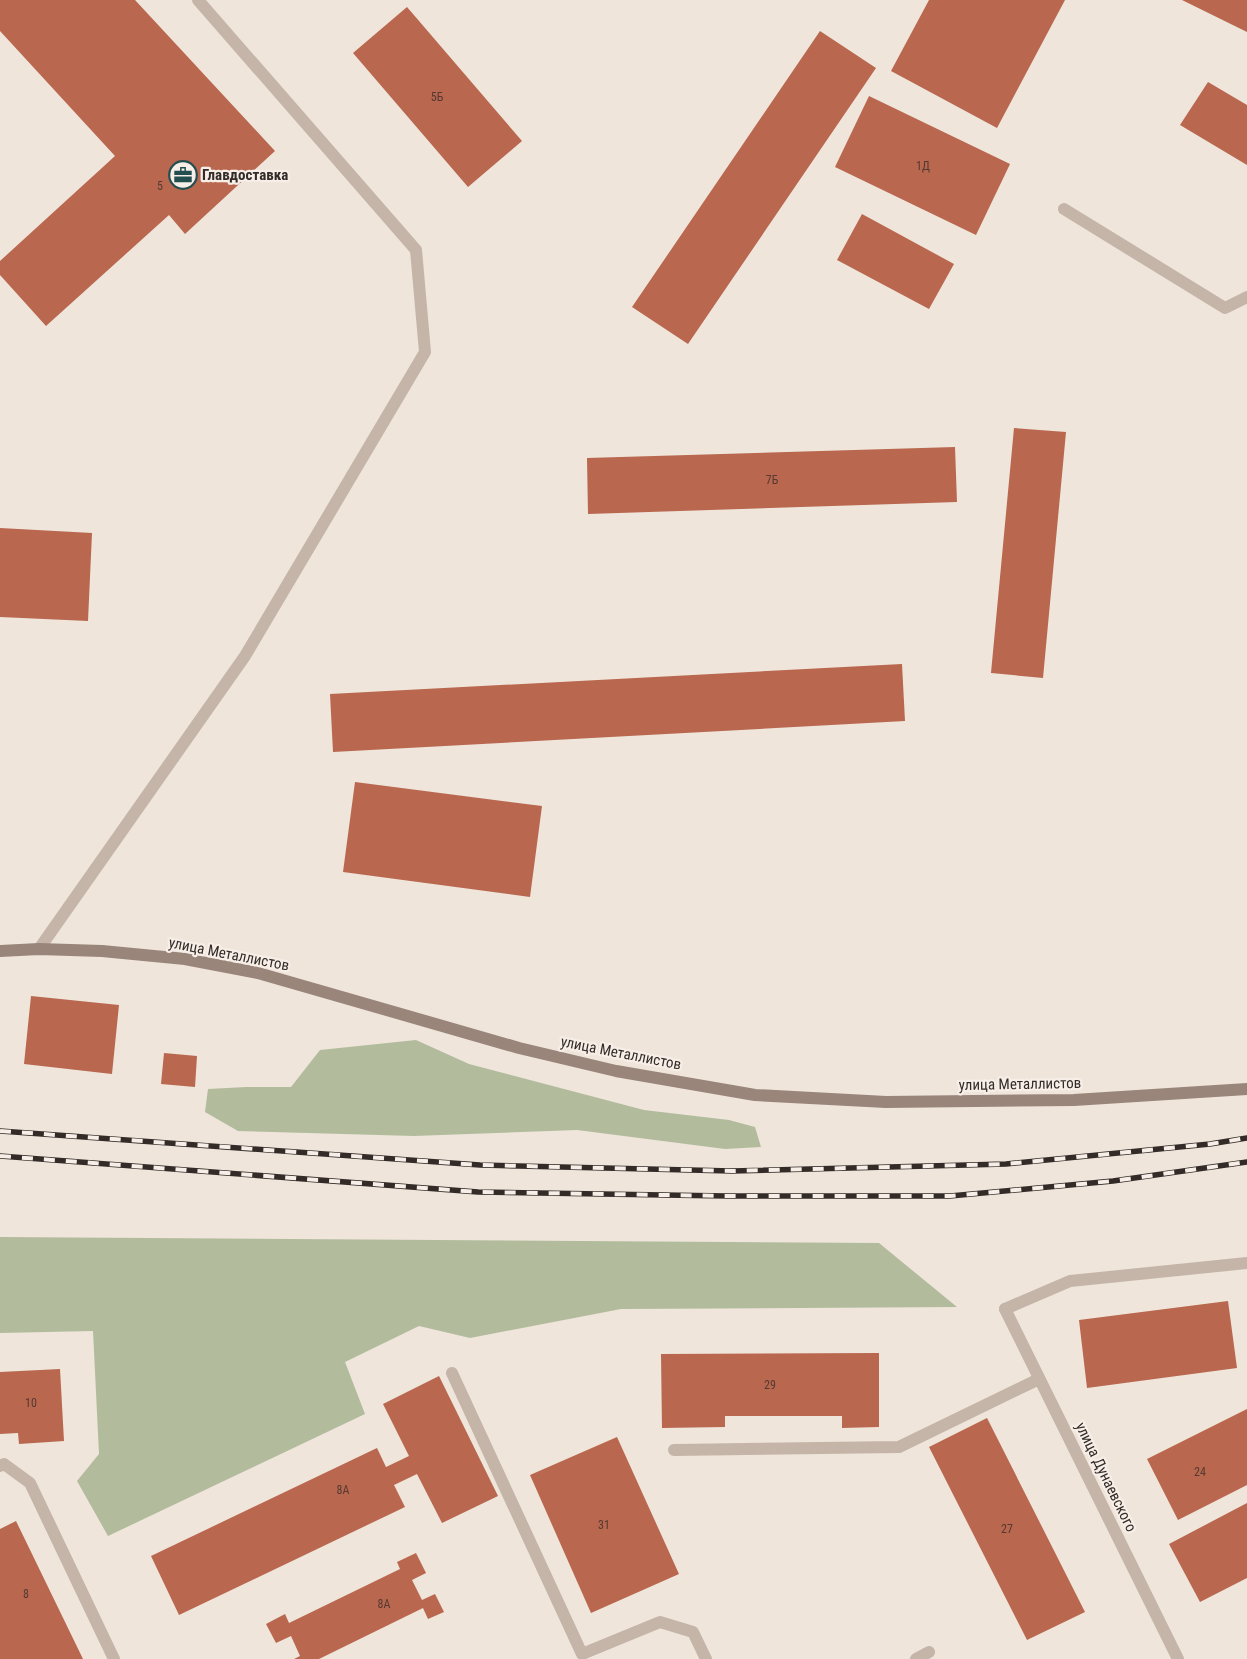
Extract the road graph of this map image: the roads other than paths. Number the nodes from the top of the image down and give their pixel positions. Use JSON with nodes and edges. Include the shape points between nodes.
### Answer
{"nodes":[{"id":1,"x":198,"y":0,"type":"edge"},
{"id":2,"x":1064,"y":209,"type":"dead end"},
{"id":3,"x":1247,"y":297,"type":"edge"},
{"id":4,"x":38,"y":949,"type":"junction"},
{"id":5,"x":0,"y":951,"type":"edge"},
{"id":6,"x":1247,"y":1089,"type":"edge"},
{"id":7,"x":1247,"y":1263,"type":"edge"},
{"id":8,"x":452,"y":1373,"type":"dead end"},
{"id":9,"x":1039,"y":1379,"type":"junction"},
{"id":10,"x":674,"y":1450,"type":"dead end"},
{"id":11,"x":0,"y":1466,"type":"edge"},
{"id":12,"x":930,"y":1652,"type":"dead end"},
{"id":13,"x":114,"y":1659,"type":"edge"},
{"id":14,"x":706,"y":1659,"type":"edge"},
{"id":15,"x":916,"y":1659,"type":"edge"},
{"id":16,"x":1178,"y":1659,"type":"edge"}],
"edges":[{"from":1,"to":4,"type":"street","via":[[416,250],[425,352],[245,656]]},
{"from":2,"to":3,"type":"street","via":[[1224,308]]},
{"from":4,"to":5,"type":"main road","name":"улица Металлистов"},
{"from":4,"to":6,"type":"main road","name":"улица Металлистов","via":[[184,959],[258,973],[519,1048],[616,1071],[755,1095],[886,1102],[1074,1100]]},
{"from":7,"to":9,"type":"street","name":"улица Дунаевского","via":[[1070,1281],[1004,1309]]},
{"from":8,"to":14,"type":"street","via":[[582,1654],[660,1622],[693,1632]]},
{"from":9,"to":10,"type":"street","via":[[899,1447]]},
{"from":9,"to":16,"type":"street","name":"улица Дунаевского"},
{"from":11,"to":13,"type":"street","via":[[4,1464],[30,1484]]},
{"from":12,"to":15,"type":"street"}]}
